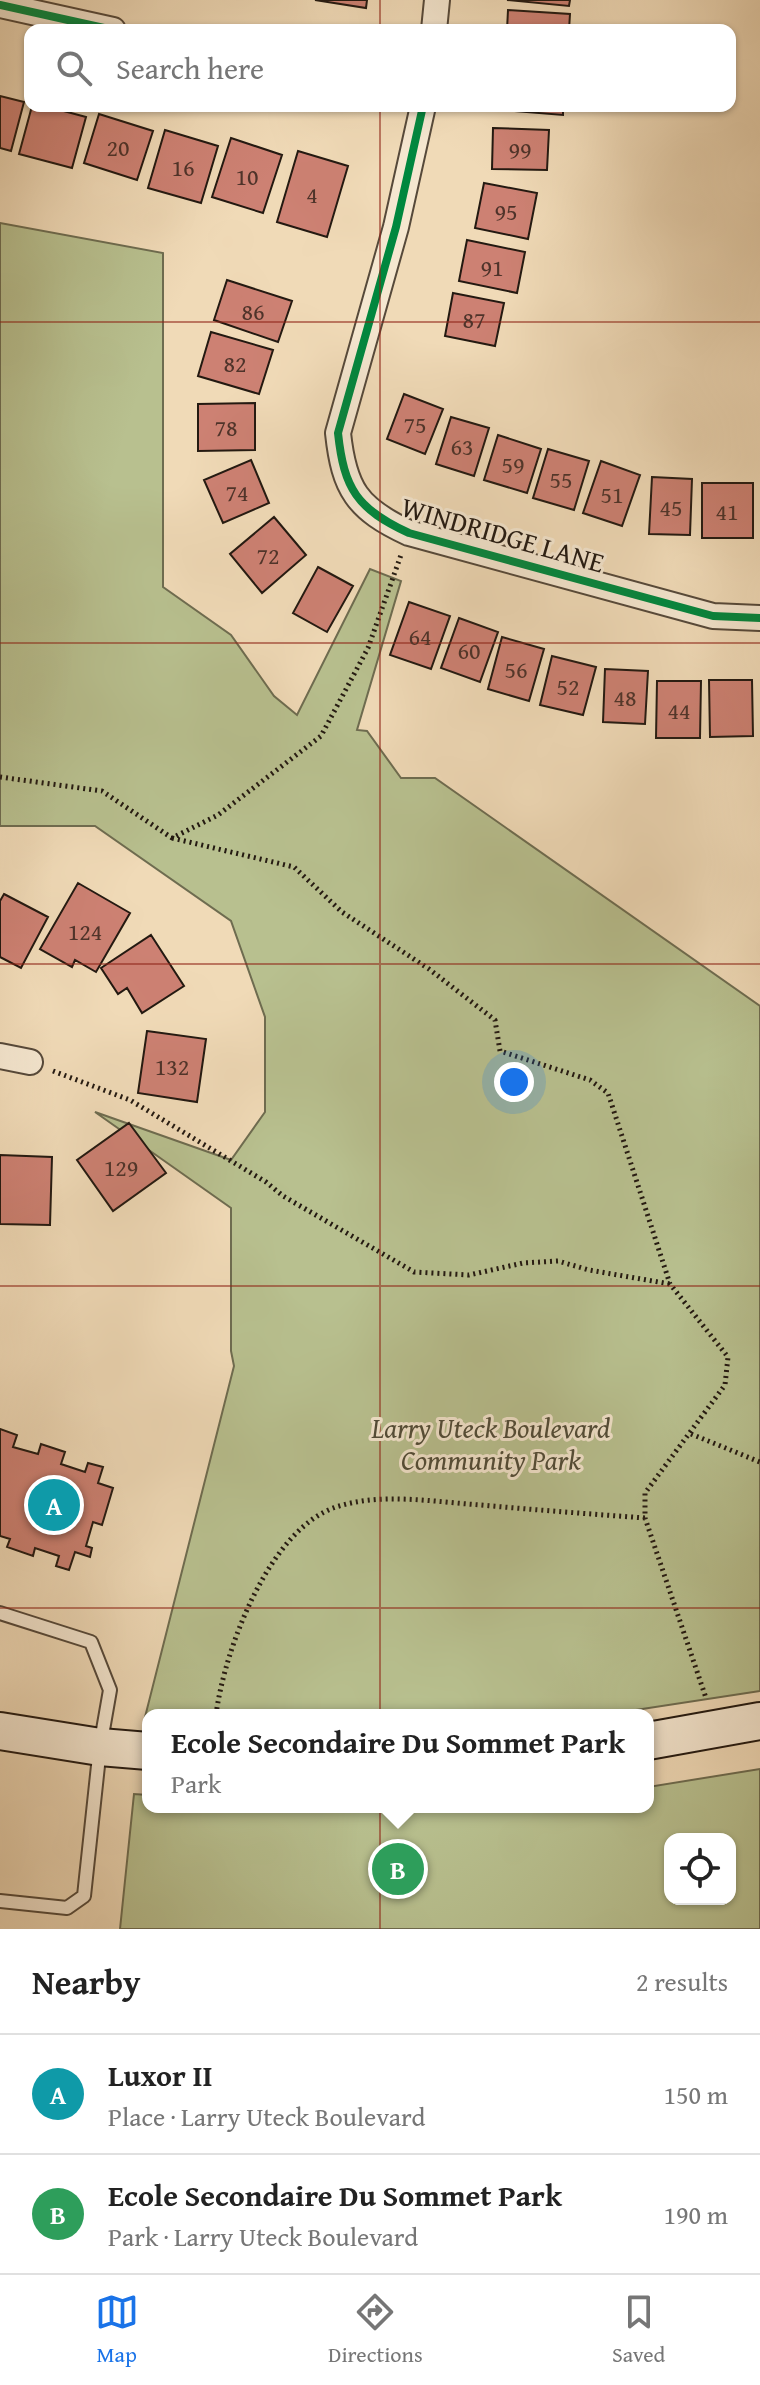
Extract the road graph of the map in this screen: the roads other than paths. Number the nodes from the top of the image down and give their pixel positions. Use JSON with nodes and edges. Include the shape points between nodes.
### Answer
{"nodes":[{"id":1,"x":437,"y":0,"type":"edge"},
{"id":2,"x":0,"y":5,"type":"edge"},
{"id":3,"x":86,"y":24,"type":"edge"},
{"id":4,"x":435,"y":24,"type":"edge"},
{"id":5,"x":422,"y":112,"type":"edge"},
{"id":6,"x":760,"y":618,"type":"edge"},
{"id":7,"x":0,"y":1056,"type":"edge"},
{"id":8,"x":30,"y":1062,"type":"road end"},
{"id":9,"x":0,"y":1613,"type":"edge"},
{"id":10,"x":760,"y":1721,"type":"edge"},
{"id":11,"x":0,"y":1731,"type":"edge"},
{"id":12,"x":654,"y":1740,"type":"edge"},
{"id":13,"x":100,"y":1747,"type":"junction"},
{"id":14,"x":142,"y":1750,"type":"edge"},
{"id":15,"x":0,"y":1901,"type":"edge"}],
"edges":[{"from":1,"to":4,"type":"street"},
{"from":2,"to":3,"type":"street"},
{"from":5,"to":6,"type":"street","name":"WINDRIDGE LANE","via":[[396,227],[338,433],[342,465],[359,501],[380,520],[409,533],[713,616]]},
{"from":7,"to":8,"type":"street"},
{"from":9,"to":13,"type":"lane","via":[[91,1642],[110,1690]]},
{"from":10,"to":12,"type":"main road"},
{"from":11,"to":13,"type":"main road"},
{"from":13,"to":14,"type":"main road"},
{"from":13,"to":15,"type":"lane","via":[[84,1896],[67,1908]]}]}
